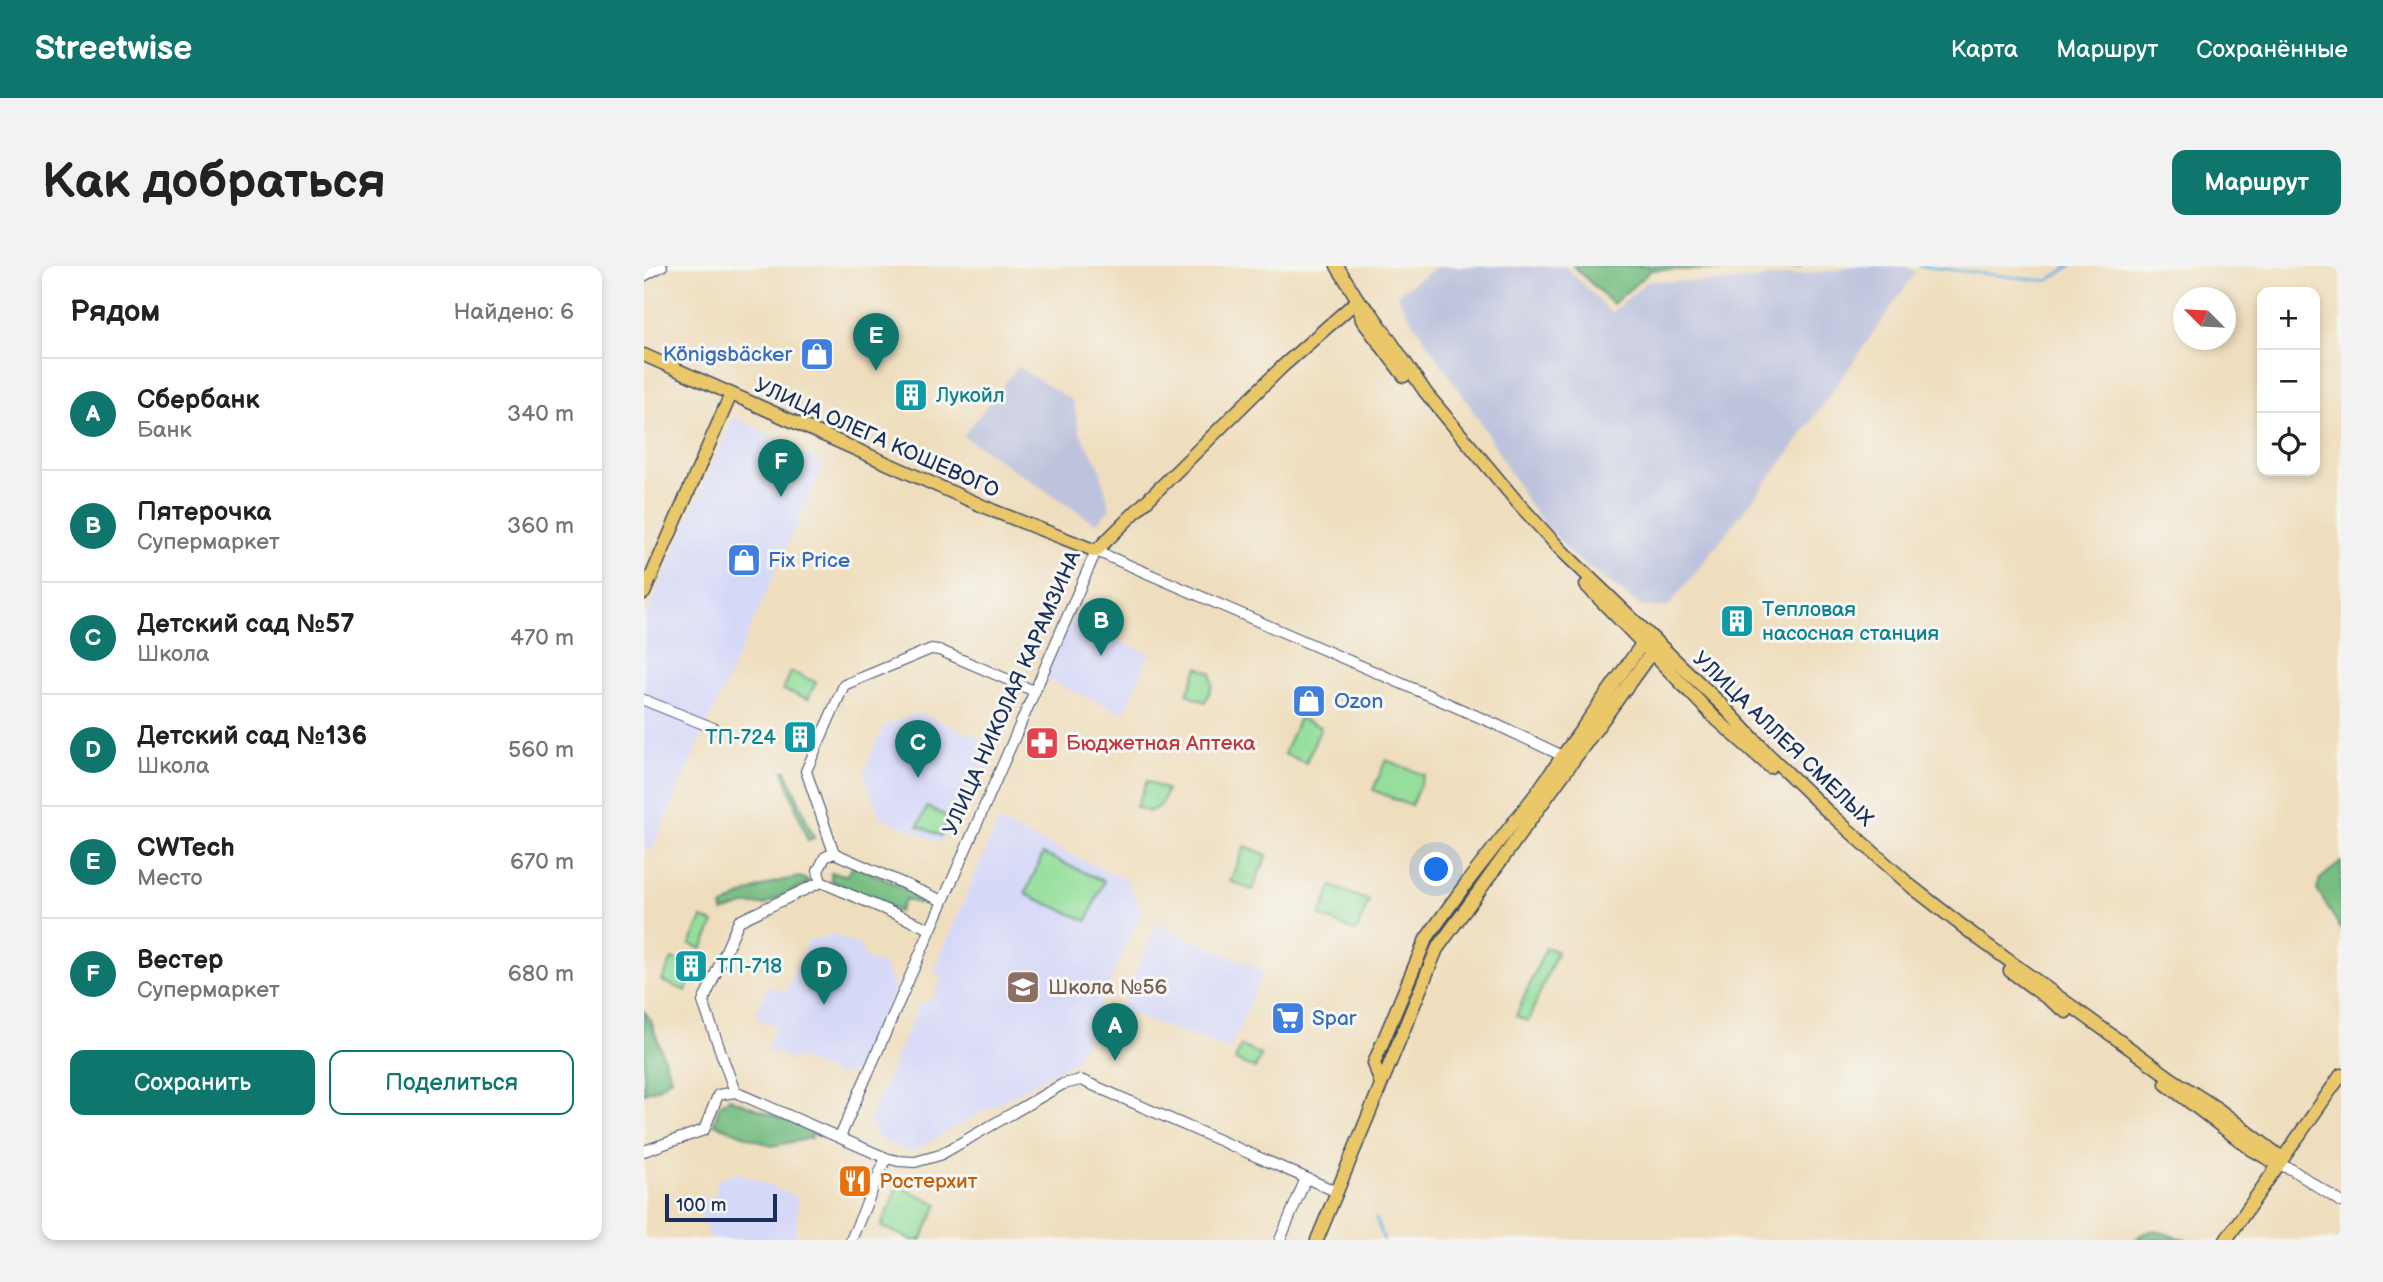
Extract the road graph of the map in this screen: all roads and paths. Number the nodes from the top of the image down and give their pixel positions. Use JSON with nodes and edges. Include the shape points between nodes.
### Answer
{"nodes":[{"id":1,"x":662,"y":266,"type":"edge"},
{"id":2,"x":1337,"y":266,"type":"edge"},
{"id":3,"x":644,"y":276,"type":"edge"},
{"id":4,"x":1358,"y":300,"type":"junction"},
{"id":5,"x":644,"y":355,"type":"edge"},
{"id":6,"x":731,"y":394,"type":"junction"},
{"id":7,"x":1096,"y":551,"type":"junction"},
{"id":8,"x":644,"y":593,"type":"edge"},
{"id":9,"x":1650,"y":644,"type":"junction"},
{"id":10,"x":1034,"y":691,"type":"junction"},
{"id":11,"x":644,"y":700,"type":"edge"},
{"id":12,"x":716,"y":729,"type":"dead end"},
{"id":13,"x":1563,"y":756,"type":"junction"},
{"id":14,"x":1540,"y":798,"type":"junction"},
{"id":15,"x":834,"y":853,"type":"junction"},
{"id":16,"x":821,"y":882,"type":"junction"},
{"id":17,"x":943,"y":901,"type":"junction"},
{"id":18,"x":930,"y":929,"type":"junction"},
{"id":19,"x":1374,"y":1063,"type":"junction"},
{"id":20,"x":1388,"y":1068,"type":"junction"},
{"id":21,"x":2341,"y":1075,"type":"edge"},
{"id":22,"x":1381,"y":1084,"type":"junction"},
{"id":23,"x":735,"y":1092,"type":"junction"},
{"id":24,"x":840,"y":1137,"type":"junction"},
{"id":25,"x":644,"y":1151,"type":"edge"},
{"id":26,"x":886,"y":1158,"type":"junction"},
{"id":27,"x":2279,"y":1161,"type":"junction"},
{"id":28,"x":1306,"y":1178,"type":"junction"},
{"id":29,"x":1337,"y":1192,"type":"junction"},
{"id":30,"x":2341,"y":1202,"type":"edge"},
{"id":31,"x":851,"y":1240,"type":"edge"},
{"id":32,"x":1280,"y":1240,"type":"edge"},
{"id":33,"x":1317,"y":1240,"type":"edge"},
{"id":34,"x":2226,"y":1240,"type":"edge"}],
"edges":[{"from":1,"to":3,"type":"street"},
{"from":2,"to":4,"type":"main road"},
{"from":4,"to":7,"type":"main road","name":"УЛИЦА НИКОЛАЯ КАРАМЗИНА","via":[[1283,366]]},
{"from":4,"to":9,"type":"main road","via":[[1494,477]]},
{"from":5,"to":6,"type":"main road","name":"УЛИЦА ОЛЕГА КОШЕВОГО"},
{"from":6,"to":7,"type":"main road","name":"УЛИЦА ОЛЕГА КОШЕВОГО","via":[[993,511]]},
{"from":6,"to":8,"type":"main road"},
{"from":7,"to":10,"type":"street","name":"УЛИЦА НИКОЛАЯ КАРАМЗИНА"},
{"from":7,"to":13,"type":"street"},
{"from":9,"to":13,"type":"main road"},
{"from":9,"to":14,"type":"main road"},
{"from":9,"to":27,"type":"main road","via":[[1715,718],[1891,880],[2251,1149]]},
{"from":10,"to":15,"type":"street","via":[[931,649],[844,685],[806,771]]},
{"from":10,"to":17,"type":"street","name":"УЛИЦА НИКОЛАЯ КАРАМЗИНА"},
{"from":11,"to":12,"type":"street"},
{"from":13,"to":14,"type":"main road"},
{"from":14,"to":19,"type":"main road","via":[[1465,885],[1426,939]]},
{"from":14,"to":20,"type":"main road","via":[[1437,949]]},
{"from":15,"to":16,"type":"street","via":[[825,857],[818,871]]},
{"from":15,"to":17,"type":"street"},
{"from":16,"to":18,"type":"street"},
{"from":16,"to":23,"type":"street","via":[[739,921],[704,1002]]},
{"from":17,"to":18,"type":"street","name":"УЛИЦА НИКОЛАЯ КАРАМЗИНА"},
{"from":18,"to":24,"type":"street","name":"УЛИЦА НИКОЛАЯ КАРАМЗИНА"},
{"from":19,"to":20,"type":"main road"},
{"from":19,"to":22,"type":"main road"},
{"from":20,"to":22,"type":"main road"},
{"from":21,"to":27,"type":"main road"},
{"from":22,"to":29,"type":"main road"},
{"from":23,"to":24,"type":"street"},
{"from":23,"to":25,"type":"street","via":[[718,1095],[704,1130]]},
{"from":24,"to":26,"type":"street"},
{"from":26,"to":28,"type":"street","via":[[915,1162],[940,1156],[1063,1084],[1081,1080]]},
{"from":26,"to":31,"type":"street"},
{"from":27,"to":30,"type":"street"},
{"from":27,"to":34,"type":"main road"},
{"from":28,"to":29,"type":"street"},
{"from":28,"to":32,"type":"street"},
{"from":29,"to":33,"type":"main road"}]}
